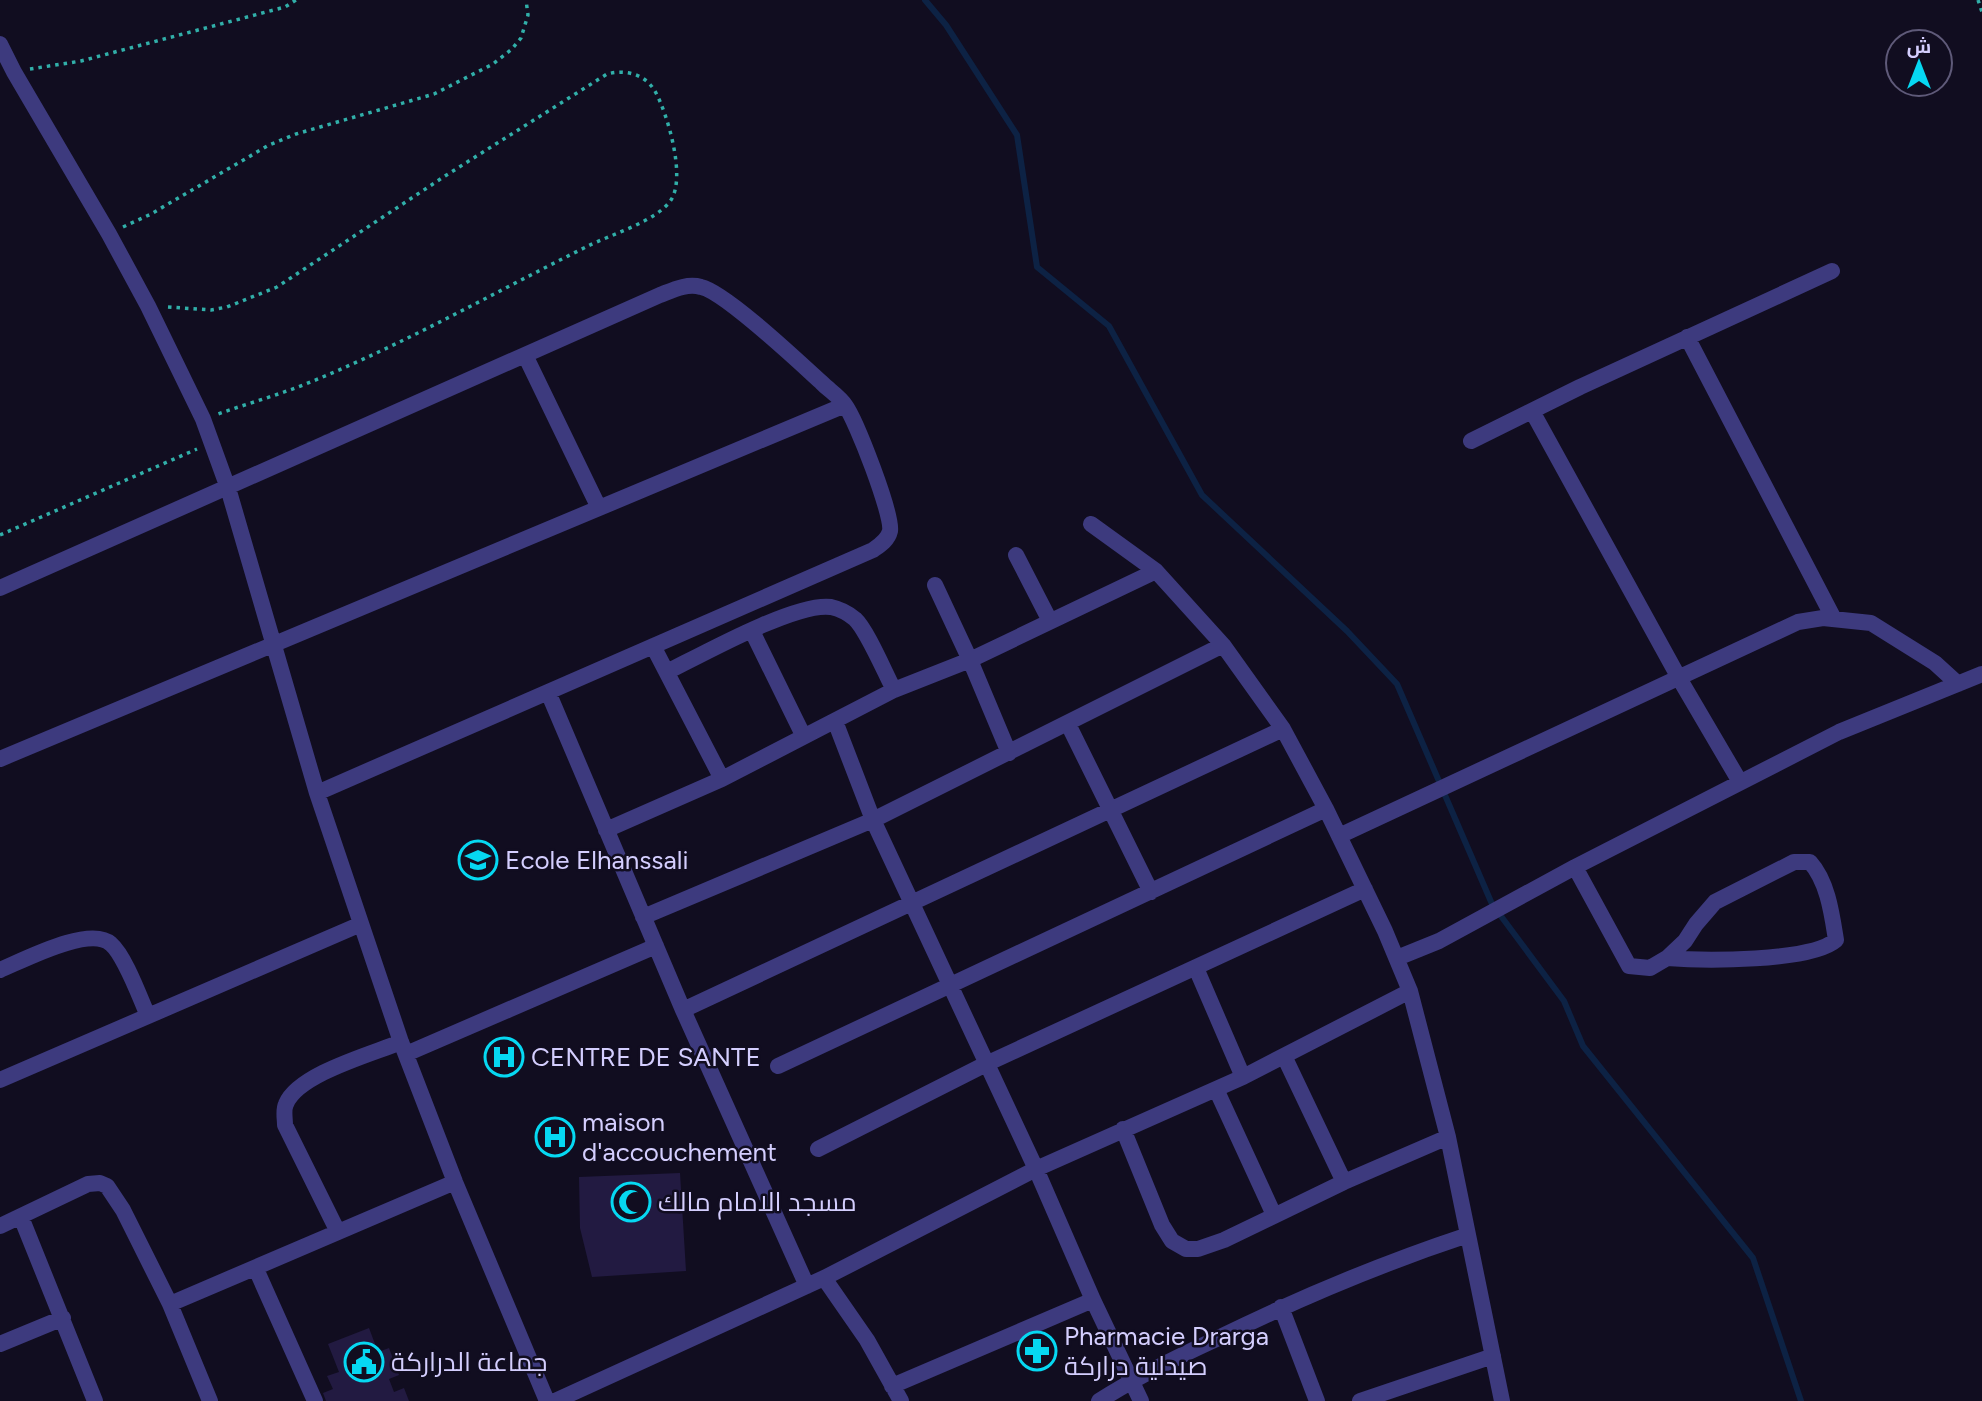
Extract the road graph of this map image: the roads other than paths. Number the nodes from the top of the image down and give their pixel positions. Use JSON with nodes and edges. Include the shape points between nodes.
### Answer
{"nodes":[{"id":1,"x":0,"y":44,"type":"edge"},
{"id":2,"x":1832,"y":271,"type":"dead end"},
{"id":3,"x":1687,"y":337,"type":"junction"},
{"id":4,"x":526,"y":355,"type":"junction"},
{"id":5,"x":845,"y":405,"type":"junction"},
{"id":6,"x":1532,"y":411,"type":"junction"},
{"id":7,"x":1471,"y":442,"type":"dead end"},
{"id":8,"x":228,"y":488,"type":"junction"},
{"id":9,"x":599,"y":508,"type":"junction"},
{"id":10,"x":1091,"y":524,"type":"dead end"},
{"id":11,"x":1016,"y":555,"type":"dead end"},
{"id":12,"x":1156,"y":571,"type":"junction"},
{"id":13,"x":935,"y":585,"type":"dead end"},
{"id":14,"x":0,"y":589,"type":"edge"},
{"id":15,"x":1834,"y":619,"type":"junction"},
{"id":16,"x":1050,"y":621,"type":"junction"},
{"id":17,"x":752,"y":631,"type":"junction"},
{"id":18,"x":275,"y":644,"type":"junction"},
{"id":19,"x":1223,"y":645,"type":"junction"},
{"id":20,"x":653,"y":646,"type":"junction"},
{"id":21,"x":970,"y":660,"type":"junction"},
{"id":22,"x":667,"y":672,"type":"junction"},
{"id":23,"x":1982,"y":674,"type":"edge"},
{"id":24,"x":1679,"y":678,"type":"junction"},
{"id":25,"x":1958,"y":684,"type":"junction"},
{"id":26,"x":894,"y":690,"type":"junction"},
{"id":27,"x":548,"y":692,"type":"junction"},
{"id":28,"x":835,"y":721,"type":"junction"},
{"id":29,"x":1068,"y":724,"type":"junction"},
{"id":30,"x":1283,"y":729,"type":"junction"},
{"id":31,"x":803,"y":735,"type":"junction"},
{"id":32,"x":1009,"y":753,"type":"junction"},
{"id":33,"x":0,"y":759,"type":"edge"},
{"id":34,"x":722,"y":779,"type":"junction"},
{"id":35,"x":1740,"y":782,"type":"junction"},
{"id":36,"x":317,"y":793,"type":"junction"},
{"id":37,"x":1326,"y":809,"type":"junction"},
{"id":38,"x":1110,"y":811,"type":"junction"},
{"id":39,"x":873,"y":820,"type":"junction"},
{"id":40,"x":606,"y":830,"type":"junction"},
{"id":41,"x":1339,"y":836,"type":"junction"},
{"id":42,"x":1575,"y":867,"type":"junction"},
{"id":43,"x":1365,"y":889,"type":"junction"},
{"id":44,"x":1151,"y":892,"type":"junction"},
{"id":45,"x":913,"y":902,"type":"junction"},
{"id":46,"x":643,"y":917,"type":"junction"},
{"id":47,"x":361,"y":924,"type":"junction"},
{"id":48,"x":656,"y":946,"type":"junction"},
{"id":49,"x":1397,"y":958,"type":"junction"},
{"id":50,"x":1667,"y":958,"type":"junction"},
{"id":51,"x":1196,"y":968,"type":"junction"},
{"id":52,"x":0,"y":970,"type":"edge"},
{"id":53,"x":950,"y":986,"type":"junction"},
{"id":54,"x":1410,"y":991,"type":"junction"},
{"id":55,"x":683,"y":1010,"type":"junction"},
{"id":56,"x":148,"y":1016,"type":"junction"},
{"id":57,"x":403,"y":1048,"type":"junction"},
{"id":58,"x":1284,"y":1056,"type":"junction"},
{"id":59,"x":985,"y":1064,"type":"junction"},
{"id":60,"x":778,"y":1066,"type":"dead end"},
{"id":61,"x":1243,"y":1077,"type":"junction"},
{"id":62,"x":0,"y":1080,"type":"edge"},
{"id":63,"x":1216,"y":1089,"type":"junction"},
{"id":64,"x":1123,"y":1129,"type":"junction"},
{"id":65,"x":1448,"y":1137,"type":"junction"},
{"id":66,"x":818,"y":1149,"type":"dead end"},
{"id":67,"x":1036,"y":1168,"type":"junction"},
{"id":68,"x":455,"y":1182,"type":"junction"},
{"id":69,"x":1344,"y":1182,"type":"junction"},
{"id":70,"x":1274,"y":1214,"type":"junction"},
{"id":71,"x":21,"y":1217,"type":"junction"},
{"id":72,"x":0,"y":1226,"type":"edge"},
{"id":73,"x":338,"y":1232,"type":"junction"},
{"id":74,"x":1468,"y":1235,"type":"junction"},
{"id":75,"x":256,"y":1269,"type":"junction"},
{"id":76,"x":824,"y":1278,"type":"junction"},
{"id":77,"x":807,"y":1286,"type":"junction"},
{"id":78,"x":1093,"y":1300,"type":"junction"},
{"id":79,"x":170,"y":1304,"type":"junction"},
{"id":80,"x":1281,"y":1307,"type":"junction"},
{"id":81,"x":63,"y":1318,"type":"junction"},
{"id":82,"x":0,"y":1344,"type":"edge"},
{"id":83,"x":1493,"y":1356,"type":"junction"},
{"id":84,"x":1131,"y":1380,"type":"junction"},
{"id":85,"x":892,"y":1386,"type":"junction"},
{"id":86,"x":95,"y":1401,"type":"edge"},
{"id":87,"x":210,"y":1401,"type":"edge"},
{"id":88,"x":315,"y":1401,"type":"edge"},
{"id":89,"x":547,"y":1401,"type":"edge"},
{"id":90,"x":555,"y":1401,"type":"edge"},
{"id":91,"x":901,"y":1401,"type":"edge"},
{"id":92,"x":1099,"y":1401,"type":"edge"},
{"id":93,"x":1141,"y":1401,"type":"edge"},
{"id":94,"x":1317,"y":1401,"type":"edge"},
{"id":95,"x":1360,"y":1401,"type":"edge"},
{"id":96,"x":1502,"y":1401,"type":"edge"}],
"edges":[{"from":1,"to":8,"type":"street","via":[[148,306],[203,419]]},
{"from":2,"to":3,"type":"street"},
{"from":3,"to":6,"type":"street"},
{"from":3,"to":15,"type":"street"},
{"from":4,"to":5,"type":"street","via":[[660,295],[689,285],[701,286],[790,354]]},
{"from":4,"to":8,"type":"street"},
{"from":4,"to":9,"type":"street"},
{"from":5,"to":9,"type":"street"},
{"from":5,"to":20,"type":"street","via":[[886,503],[888,536],[873,550]]},
{"from":6,"to":7,"type":"street"},
{"from":6,"to":24,"type":"street"},
{"from":8,"to":14,"type":"street"},
{"from":8,"to":18,"type":"street"},
{"from":9,"to":18,"type":"street"},
{"from":10,"to":12,"type":"street"},
{"from":11,"to":16,"type":"street"},
{"from":12,"to":16,"type":"street"},
{"from":12,"to":19,"type":"street"},
{"from":13,"to":21,"type":"street"},
{"from":15,"to":24,"type":"street","via":[[1798,622]]},
{"from":15,"to":25,"type":"street","via":[[1871,623],[1935,663]]},
{"from":16,"to":21,"type":"street"},
{"from":17,"to":22,"type":"street"},
{"from":17,"to":26,"type":"street","via":[[797,612],[829,607],[845,611],[858,622]]},
{"from":17,"to":31,"type":"street"},
{"from":18,"to":33,"type":"street"},
{"from":18,"to":36,"type":"street"},
{"from":19,"to":29,"type":"street"},
{"from":19,"to":30,"type":"street"},
{"from":20,"to":22,"type":"street"},
{"from":20,"to":27,"type":"street"},
{"from":21,"to":26,"type":"street"},
{"from":21,"to":32,"type":"street"},
{"from":22,"to":34,"type":"street"},
{"from":23,"to":25,"type":"street"},
{"from":24,"to":35,"type":"street"},
{"from":24,"to":41,"type":"street"},
{"from":25,"to":35,"type":"street","via":[[1839,732]]},
{"from":26,"to":28,"type":"street"},
{"from":27,"to":36,"type":"street"},
{"from":27,"to":40,"type":"street"},
{"from":28,"to":31,"type":"street"},
{"from":28,"to":39,"type":"street"},
{"from":29,"to":32,"type":"street"},
{"from":29,"to":38,"type":"street"},
{"from":30,"to":37,"type":"street"},
{"from":30,"to":38,"type":"street"},
{"from":31,"to":34,"type":"street"},
{"from":32,"to":39,"type":"street"},
{"from":34,"to":40,"type":"street"},
{"from":35,"to":42,"type":"street"},
{"from":36,"to":47,"type":"street"},
{"from":37,"to":41,"type":"street"},
{"from":37,"to":44,"type":"street"},
{"from":38,"to":44,"type":"street"},
{"from":38,"to":45,"type":"street"},
{"from":39,"to":45,"type":"street"},
{"from":39,"to":46,"type":"street"},
{"from":40,"to":46,"type":"street"},
{"from":41,"to":43,"type":"street"},
{"from":42,"to":49,"type":"street","via":[[1440,941]]},
{"from":42,"to":50,"type":"street","via":[[1629,966],[1650,968]]},
{"from":43,"to":49,"type":"street"},
{"from":43,"to":51,"type":"street"},
{"from":44,"to":53,"type":"street"},
{"from":45,"to":53,"type":"street"},
{"from":45,"to":55,"type":"street"},
{"from":46,"to":48,"type":"street"},
{"from":47,"to":56,"type":"street"},
{"from":47,"to":57,"type":"street"},
{"from":48,"to":55,"type":"street"},
{"from":48,"to":57,"type":"street"},
{"from":49,"to":54,"type":"street"},
{"from":50,"to":50,"type":"street","via":[[1787,955],[1829,947],[1836,940],[1816,869],[1810,862],[1794,862],[1715,902]]},
{"from":51,"to":59,"type":"street"},
{"from":51,"to":61,"type":"street"},
{"from":52,"to":56,"type":"street","via":[[50,949],[100,937],[118,951]]},
{"from":53,"to":59,"type":"street"},
{"from":53,"to":60,"type":"street"},
{"from":54,"to":58,"type":"street"},
{"from":54,"to":65,"type":"street"},
{"from":55,"to":77,"type":"street"},
{"from":56,"to":62,"type":"street"},
{"from":57,"to":68,"type":"street"},
{"from":57,"to":73,"type":"street","via":[[318,1075],[295,1091],[284,1107],[285,1125]]},
{"from":58,"to":61,"type":"street"},
{"from":58,"to":69,"type":"street"},
{"from":59,"to":66,"type":"street"},
{"from":59,"to":67,"type":"street"},
{"from":61,"to":63,"type":"street"},
{"from":63,"to":64,"type":"street"},
{"from":63,"to":70,"type":"street"},
{"from":64,"to":67,"type":"street"},
{"from":64,"to":70,"type":"street","via":[[1162,1225],[1179,1246],[1198,1249]]},
{"from":65,"to":69,"type":"street"},
{"from":65,"to":74,"type":"street"},
{"from":67,"to":76,"type":"street"},
{"from":67,"to":78,"type":"street"},
{"from":68,"to":73,"type":"street"},
{"from":68,"to":89,"type":"street"},
{"from":69,"to":70,"type":"street"},
{"from":71,"to":72,"type":"street"},
{"from":71,"to":79,"type":"street","via":[[88,1184],[107,1186]]},
{"from":71,"to":81,"type":"street"},
{"from":73,"to":75,"type":"street"},
{"from":74,"to":80,"type":"street"},
{"from":74,"to":83,"type":"street"},
{"from":75,"to":79,"type":"street"},
{"from":75,"to":88,"type":"street"},
{"from":76,"to":77,"type":"street"},
{"from":76,"to":85,"type":"street"},
{"from":77,"to":90,"type":"street"},
{"from":78,"to":84,"type":"street"},
{"from":78,"to":85,"type":"street"},
{"from":79,"to":87,"type":"street"},
{"from":80,"to":84,"type":"street"},
{"from":80,"to":94,"type":"street"},
{"from":81,"to":82,"type":"street"},
{"from":81,"to":86,"type":"street"},
{"from":83,"to":95,"type":"street"},
{"from":83,"to":96,"type":"street"},
{"from":84,"to":92,"type":"street"},
{"from":84,"to":93,"type":"street"},
{"from":85,"to":91,"type":"street"}]}
